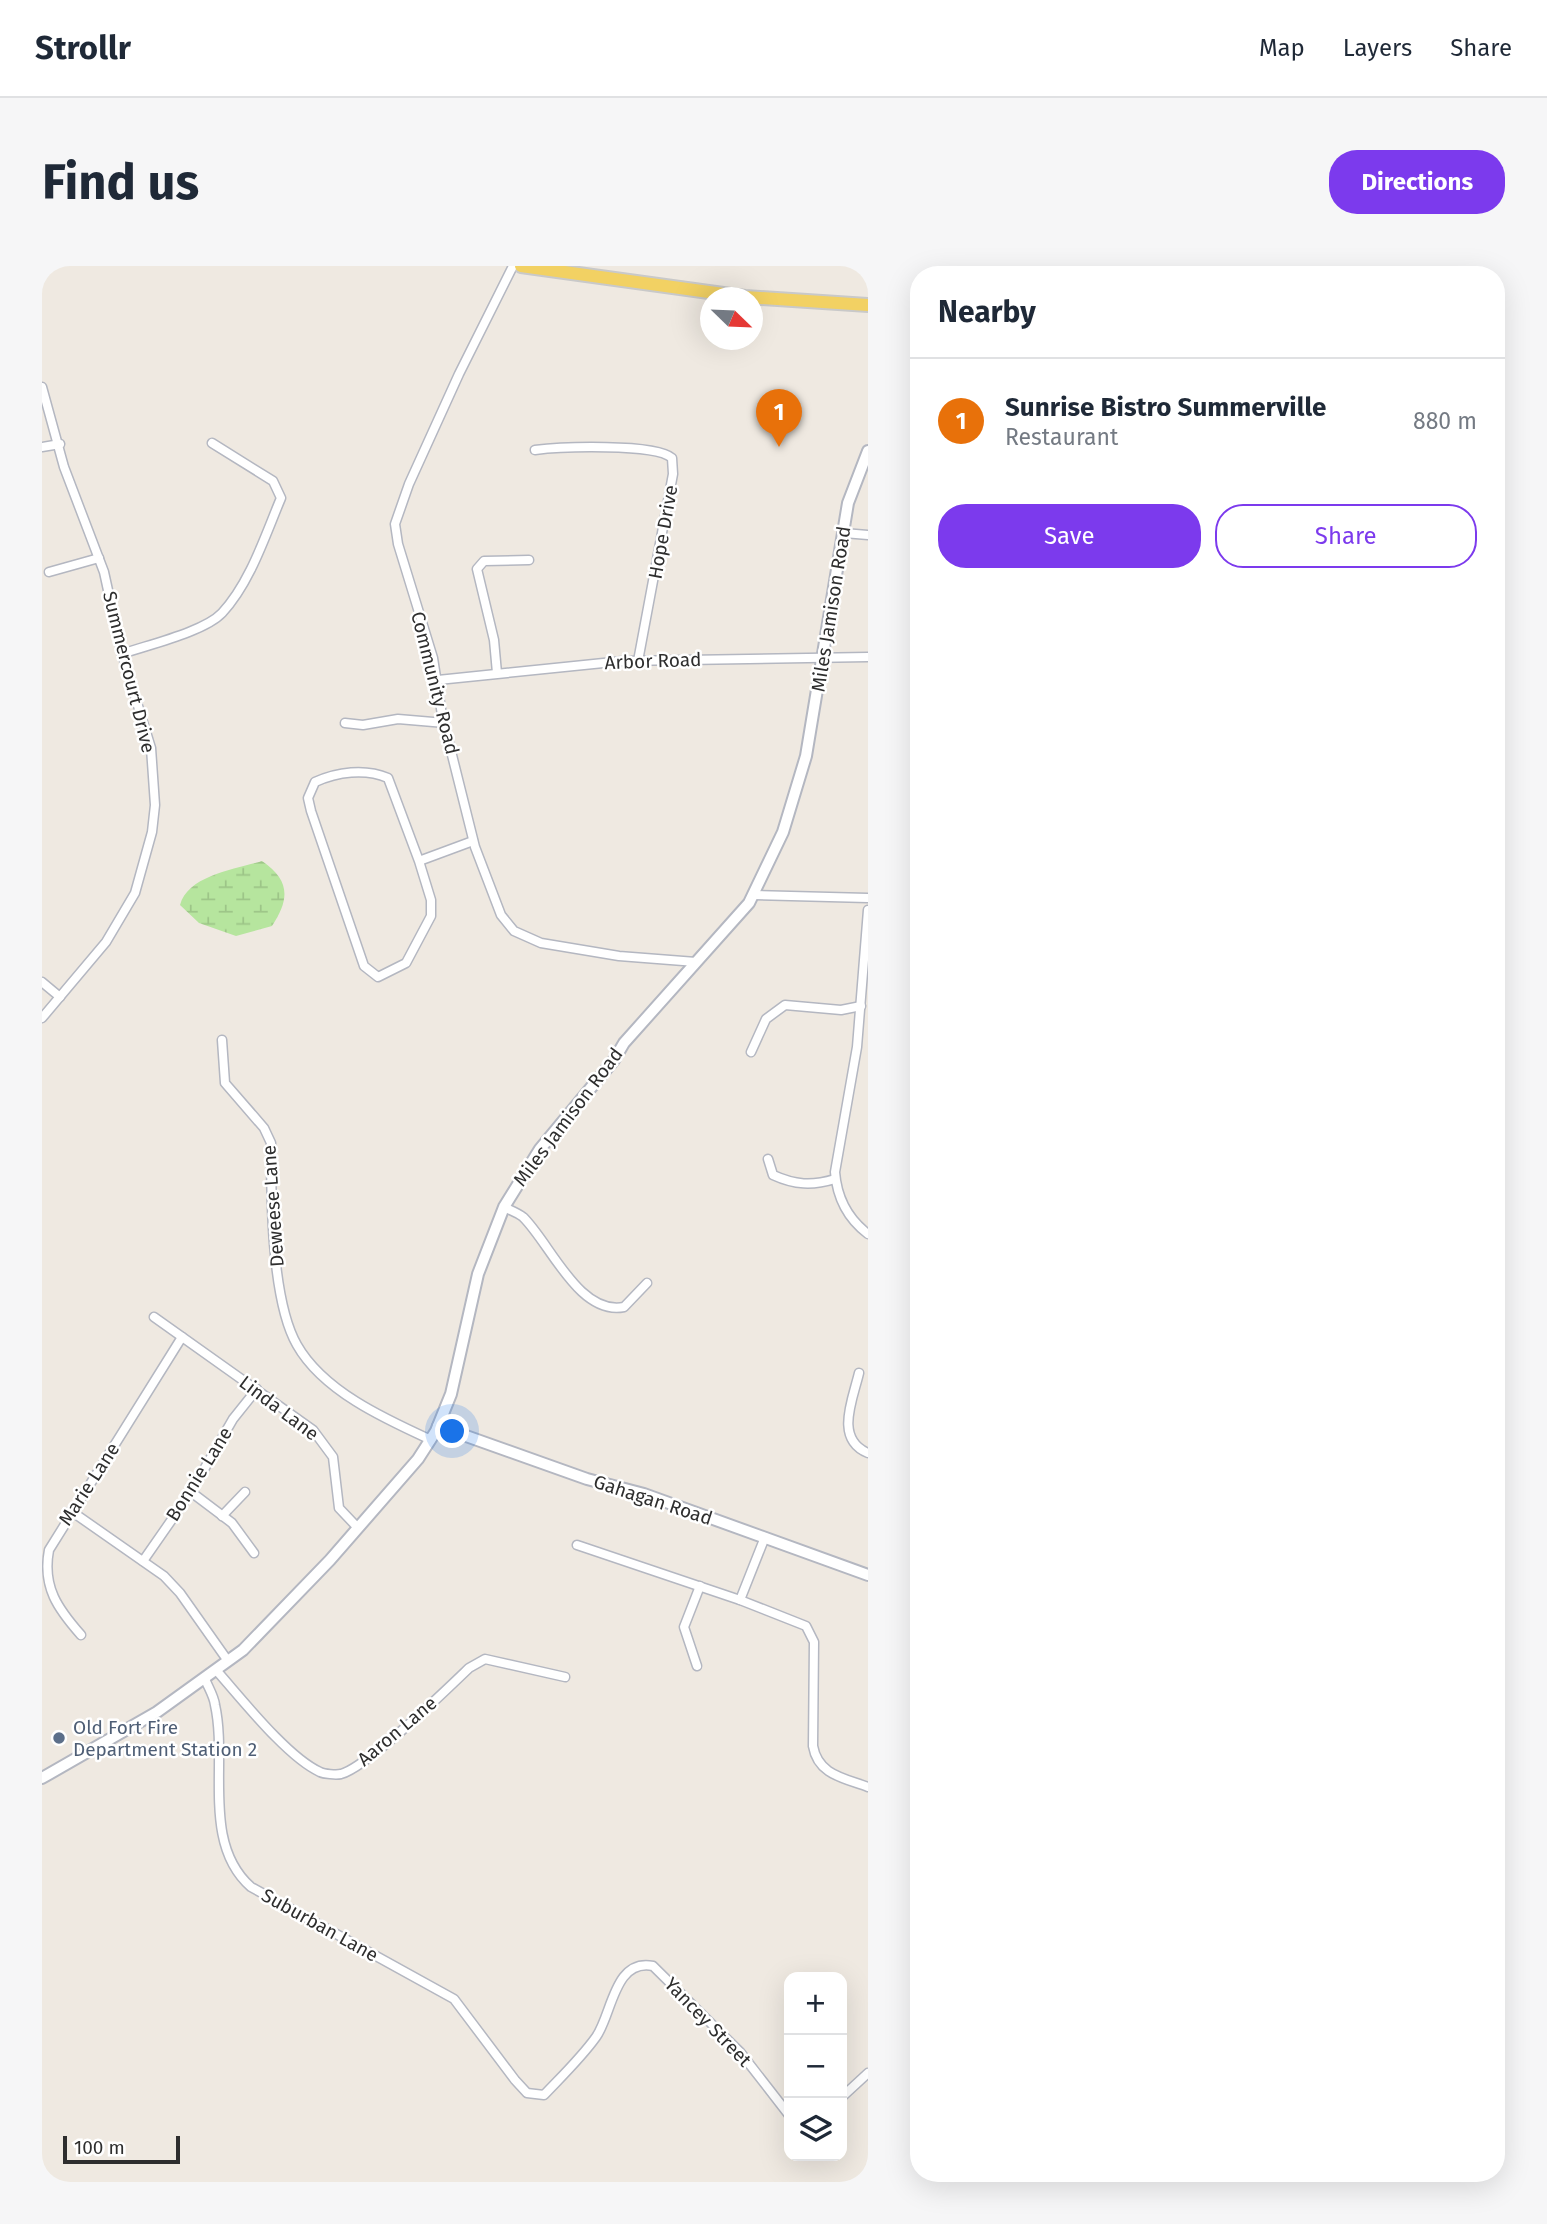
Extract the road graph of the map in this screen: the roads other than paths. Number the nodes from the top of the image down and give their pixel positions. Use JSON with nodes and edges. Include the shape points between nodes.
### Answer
{"nodes":[{"id":1,"x":513,"y":266,"type":"edge"},
{"id":2,"x":521,"y":266,"type":"edge"},
{"id":3,"x":868,"y":305,"type":"edge"},
{"id":4,"x":42,"y":387,"type":"edge"},
{"id":5,"x":212,"y":443,"type":"dead end"},
{"id":6,"x":60,"y":444,"type":"junction"},
{"id":7,"x":42,"y":447,"type":"edge"},
{"id":8,"x":535,"y":450,"type":"dead end"},
{"id":9,"x":868,"y":451,"type":"edge"},
{"id":10,"x":844,"y":533,"type":"junction"},
{"id":11,"x":868,"y":535,"type":"edge"},
{"id":12,"x":99,"y":558,"type":"junction"},
{"id":13,"x":529,"y":560,"type":"dead end"},
{"id":14,"x":49,"y":572,"type":"dead end"},
{"id":15,"x":122,"y":654,"type":"junction"},
{"id":16,"x":823,"y":656,"type":"junction"},
{"id":17,"x":868,"y":657,"type":"edge"},
{"id":18,"x":638,"y":661,"type":"junction"},
{"id":19,"x":498,"y":673,"type":"junction"},
{"id":20,"x":438,"y":680,"type":"junction"},
{"id":21,"x":345,"y":723,"type":"dead end"},
{"id":22,"x":445,"y":723,"type":"junction"},
{"id":23,"x":473,"y":841,"type":"junction"},
{"id":24,"x":419,"y":861,"type":"junction"},
{"id":25,"x":754,"y":894,"type":"junction"},
{"id":26,"x":868,"y":898,"type":"edge"},
{"id":27,"x":868,"y":910,"type":"edge"},
{"id":28,"x":696,"y":962,"type":"junction"},
{"id":29,"x":42,"y":982,"type":"edge"},
{"id":30,"x":60,"y":997,"type":"junction"},
{"id":31,"x":861,"y":1006,"type":"junction"},
{"id":32,"x":42,"y":1018,"type":"edge"},
{"id":33,"x":222,"y":1040,"type":"dead end"},
{"id":34,"x":751,"y":1052,"type":"dead end"},
{"id":35,"x":768,"y":1159,"type":"dead end"},
{"id":36,"x":835,"y":1179,"type":"junction"},
{"id":37,"x":504,"y":1207,"type":"junction"},
{"id":38,"x":868,"y":1234,"type":"edge"},
{"id":39,"x":647,"y":1283,"type":"dead end"},
{"id":40,"x":154,"y":1317,"type":"dead end"},
{"id":41,"x":182,"y":1337,"type":"junction"},
{"id":42,"x":859,"y":1373,"type":"dead end"},
{"id":43,"x":257,"y":1389,"type":"junction"},
{"id":44,"x":438,"y":1426,"type":"junction"},
{"id":45,"x":431,"y":1440,"type":"junction"},
{"id":46,"x":868,"y":1453,"type":"edge"},
{"id":47,"x":191,"y":1492,"type":"junction"},
{"id":48,"x":245,"y":1492,"type":"dead end"},
{"id":49,"x":71,"y":1511,"type":"junction"},
{"id":50,"x":222,"y":1516,"type":"junction"},
{"id":51,"x":358,"y":1528,"type":"junction"},
{"id":52,"x":765,"y":1537,"type":"junction"},
{"id":53,"x":577,"y":1545,"type":"dead end"},
{"id":54,"x":254,"y":1553,"type":"dead end"},
{"id":55,"x":144,"y":1561,"type":"junction"},
{"id":56,"x":868,"y":1575,"type":"edge"},
{"id":57,"x":700,"y":1586,"type":"junction"},
{"id":58,"x":740,"y":1600,"type":"junction"},
{"id":59,"x":81,"y":1635,"type":"dead end"},
{"id":60,"x":228,"y":1661,"type":"junction"},
{"id":61,"x":697,"y":1666,"type":"dead end"},
{"id":62,"x":216,"y":1670,"type":"junction"},
{"id":63,"x":565,"y":1677,"type":"dead end"},
{"id":64,"x":205,"y":1679,"type":"junction"},
{"id":65,"x":42,"y":1778,"type":"edge"},
{"id":66,"x":868,"y":1787,"type":"edge"},
{"id":67,"x":868,"y":2073,"type":"edge"},
{"id":68,"x":515,"y":2080,"type":"joint"},
{"id":69,"x":847,"y":2092,"type":"edge"},
{"id":70,"x":784,"y":2109,"type":"edge"}],
"edges":[{"from":1,"to":20,"type":"street","name":"Community Road","via":[[409,484],[395,524]]},
{"from":2,"to":3,"type":"main road","via":[[745,297]]},
{"from":4,"to":6,"type":"street","name":"Summercourt Drive"},
{"from":5,"to":15,"type":"street","via":[[276,485],[281,498],[273,518],[241,585],[221,614]]},
{"from":6,"to":7,"type":"street"},
{"from":6,"to":12,"type":"street","name":"Summercourt Drive","via":[[64,467]]},
{"from":8,"to":18,"type":"street","name":"Hope Drive","via":[[614,448],[663,452],[672,457],[673,474]]},
{"from":9,"to":10,"type":"main road","name":"Miles Jamison Road","via":[[852,488]]},
{"from":10,"to":11,"type":"street"},
{"from":10,"to":16,"type":"main road","name":"Miles Jamison Road"},
{"from":12,"to":14,"type":"street"},
{"from":12,"to":15,"type":"street","name":"Summercourt Drive"},
{"from":13,"to":19,"type":"street","via":[[484,561],[477,569]]},
{"from":15,"to":30,"type":"street","name":"Summercourt Drive","via":[[151,748],[152,832],[135,893],[106,942]]},
{"from":16,"to":17,"type":"street","name":"Arbor Road"},
{"from":16,"to":18,"type":"street","name":"Arbor Road"},
{"from":16,"to":25,"type":"main road","name":"Miles Jamison Road","via":[[799,785]]},
{"from":18,"to":19,"type":"street","name":"Arbor Road"},
{"from":19,"to":20,"type":"street","name":"Arbor Road"},
{"from":20,"to":22,"type":"street","name":"Community Road"},
{"from":21,"to":22,"type":"street","via":[[398,719]]},
{"from":22,"to":23,"type":"street","name":"Community Road"},
{"from":23,"to":24,"type":"street"},
{"from":23,"to":28,"type":"street","name":"Community Road","via":[[501,915],[527,939],[601,954]]},
{"from":24,"to":24,"type":"street","via":[[431,916],[406,962],[379,976],[364,966],[311,811],[308,797],[315,782],[339,773],[388,778]]},
{"from":25,"to":26,"type":"street"},
{"from":25,"to":28,"type":"main road","name":"Miles Jamison Road"},
{"from":27,"to":31,"type":"street"},
{"from":28,"to":37,"type":"main road","name":"Miles Jamison Road","via":[[540,1149]]},
{"from":29,"to":30,"type":"street"},
{"from":30,"to":32,"type":"street","name":"Summercourt Drive"},
{"from":31,"to":34,"type":"street","via":[[841,1010],[785,1005],[766,1019]]},
{"from":31,"to":36,"type":"street"},
{"from":33,"to":45,"type":"street","name":"Deweese Lane","via":[[225,1083],[264,1128],[271,1143],[274,1250],[296,1344],[341,1390]]},
{"from":35,"to":36,"type":"street","via":[[773,1175],[789,1182]]},
{"from":36,"to":38,"type":"street","via":[[846,1212]]},
{"from":37,"to":39,"type":"street","via":[[521,1215],[580,1290],[602,1306],[624,1307]]},
{"from":37,"to":44,"type":"main road","name":"Miles Jamison Road","via":[[478,1274],[455,1380]]},
{"from":40,"to":41,"type":"street","name":"Linda Lane"},
{"from":41,"to":43,"type":"street","name":"Linda Lane"},
{"from":41,"to":49,"type":"street","name":"Marie Lane"},
{"from":42,"to":46,"type":"street","via":[[847,1429],[856,1446]]},
{"from":43,"to":47,"type":"street","name":"Bonnie Lane","via":[[213,1450]]},
{"from":43,"to":51,"type":"street","name":"Linda Lane","via":[[325,1443],[335,1467],[339,1508]]},
{"from":44,"to":45,"type":"main road","name":"Miles Jamison Road"},
{"from":44,"to":52,"type":"main road","name":"Gahagan Road","via":[[474,1442]]},
{"from":45,"to":51,"type":"main road","name":"Miles Jamison Road"},
{"from":47,"to":50,"type":"street"},
{"from":47,"to":55,"type":"street","name":"Bonnie Lane"},
{"from":48,"to":50,"type":"street"},
{"from":49,"to":55,"type":"street"},
{"from":49,"to":59,"type":"street","name":"Marie Lane","via":[[49,1550],[46,1574],[55,1604]]},
{"from":50,"to":54,"type":"street"},
{"from":51,"to":60,"type":"main road","name":"Miles Jamison Road","via":[[275,1619]]},
{"from":52,"to":56,"type":"main road","name":"Gahagan Road"},
{"from":52,"to":58,"type":"street"},
{"from":53,"to":57,"type":"street"},
{"from":55,"to":60,"type":"street","via":[[180,1593]]},
{"from":57,"to":58,"type":"street"},
{"from":57,"to":61,"type":"street","via":[[684,1627]]},
{"from":58,"to":66,"type":"street","via":[[810,1630],[817,1761],[826,1772]]},
{"from":60,"to":62,"type":"main road","name":"Miles Jamison Road"},
{"from":62,"to":63,"type":"street","name":"Aaron Lane","via":[[306,1762],[320,1772],[340,1775],[362,1763],[485,1659]]},
{"from":62,"to":64,"type":"main road","name":"Miles Jamison Road"},
{"from":64,"to":65,"type":"main road","name":"Miles Jamison Road"},
{"from":64,"to":68,"type":"street","name":"Suburban Lane","via":[[215,1703],[222,1830],[235,1870],[268,1898],[454,1999]]},
{"from":67,"to":69,"type":"street"},
{"from":68,"to":70,"type":"street","name":"Yancey Street","via":[[527,2093],[544,2095],[598,2035],[622,1979],[644,1964],[660,1971],[725,2036]]}]}
